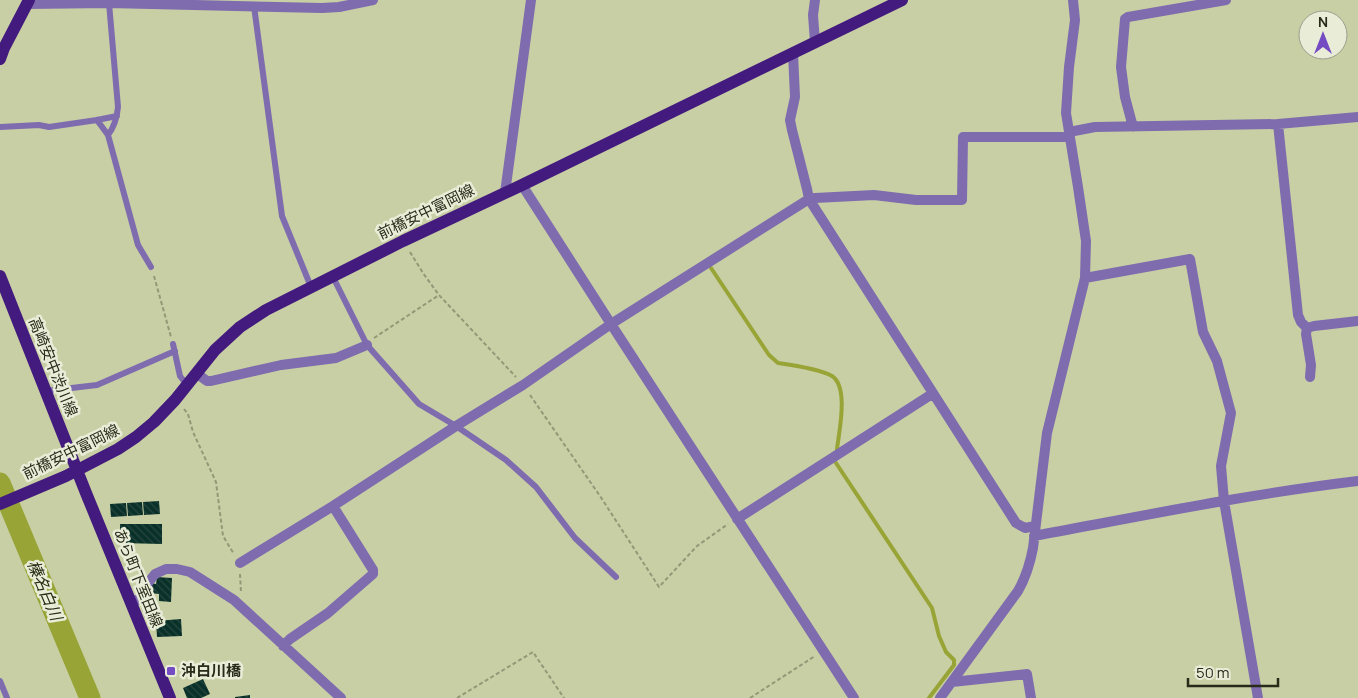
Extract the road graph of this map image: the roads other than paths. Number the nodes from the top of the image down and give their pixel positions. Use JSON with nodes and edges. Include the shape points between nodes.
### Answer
{"nodes":[{"id":1,"x":373,"y":0,"type":"edge"},
{"id":2,"x":531,"y":0,"type":"edge"},
{"id":3,"x":815,"y":0,"type":"edge"},
{"id":4,"x":902,"y":0,"type":"edge"},
{"id":5,"x":1073,"y":0,"type":"edge"},
{"id":6,"x":1226,"y":0,"type":"edge"},
{"id":7,"x":28,"y":2,"type":"edge"},
{"id":8,"x":109,"y":3,"type":"junction"},
{"id":9,"x":220,"y":3,"type":"edge"},
{"id":10,"x":323,"y":4,"type":"edge"},
{"id":11,"x":254,"y":6,"type":"junction"},
{"id":12,"x":815,"y":42,"type":"junction"},
{"id":13,"x":793,"y":53,"type":"junction"},
{"id":14,"x":0,"y":59,"type":"edge"},
{"id":15,"x":117,"y":116,"type":"junction"},
{"id":16,"x":1358,"y":117,"type":"edge"},
{"id":17,"x":97,"y":120,"type":"junction"},
{"id":18,"x":1278,"y":124,"type":"junction"},
{"id":19,"x":0,"y":127,"type":"edge"},
{"id":20,"x":1133,"y":127,"type":"junction"},
{"id":21,"x":108,"y":135,"type":"junction"},
{"id":22,"x":1069,"y":135,"type":"junction"},
{"id":23,"x":522,"y":185,"type":"junction"},
{"id":24,"x":505,"y":193,"type":"junction"},
{"id":25,"x":809,"y":199,"type":"junction"},
{"id":26,"x":152,"y":267,"type":"road end"},
{"id":27,"x":0,"y":276,"type":"edge"},
{"id":28,"x":333,"y":277,"type":"junction"},
{"id":29,"x":1085,"y":278,"type":"junction"},
{"id":30,"x":311,"y":287,"type":"junction"},
{"id":31,"x":1358,"y":321,"type":"edge"},
{"id":32,"x":611,"y":324,"type":"junction"},
{"id":33,"x":1307,"y":328,"type":"junction"},
{"id":34,"x":367,"y":344,"type":"junction"},
{"id":35,"x":196,"y":374,"type":"junction"},
{"id":36,"x":1310,"y":377,"type":"dead end"},
{"id":37,"x":187,"y":385,"type":"junction"},
{"id":38,"x":46,"y":391,"type":"junction"},
{"id":39,"x":932,"y":394,"type":"junction"},
{"id":40,"x":456,"y":426,"type":"junction"},
{"id":41,"x":71,"y":473,"type":"junction"},
{"id":42,"x":1358,"y":481,"type":"edge"},
{"id":43,"x":1224,"y":501,"type":"junction"},
{"id":44,"x":0,"y":504,"type":"edge"},
{"id":45,"x":333,"y":506,"type":"junction"},
{"id":46,"x":737,"y":519,"type":"junction"},
{"id":47,"x":1035,"y":531,"type":"junction"},
{"id":48,"x":240,"y":563,"type":"road end"},
{"id":49,"x":616,"y":577,"type":"dead end"},
{"id":50,"x":132,"y":604,"type":"junction"},
{"id":51,"x":283,"y":646,"type":"junction"},
{"id":52,"x":0,"y":681,"type":"edge"},
{"id":53,"x":952,"y":682,"type":"junction"},
{"id":54,"x":7,"y":698,"type":"edge"},
{"id":55,"x":170,"y":698,"type":"edge"},
{"id":56,"x":341,"y":698,"type":"edge"},
{"id":57,"x":854,"y":698,"type":"edge"},
{"id":58,"x":940,"y":698,"type":"edge"},
{"id":59,"x":1031,"y":698,"type":"edge"},
{"id":60,"x":1258,"y":698,"type":"edge"}],
"edges":[{"from":1,"to":10,"type":"street","via":[[339,7]]},
{"from":2,"to":24,"type":"street"},
{"from":3,"to":12,"type":"street"},
{"from":4,"to":12,"type":"main road","name":"前橋安中富岡線"},
{"from":5,"to":22,"type":"street","via":[[1075,20],[1066,113]]},
{"from":6,"to":20,"type":"street","via":[[1125,19],[1122,67]]},
{"from":7,"to":8,"type":"street"},
{"from":7,"to":14,"type":"main road"},
{"from":8,"to":9,"type":"street"},
{"from":8,"to":15,"type":"lane"},
{"from":9,"to":11,"type":"street"},
{"from":10,"to":11,"type":"street"},
{"from":11,"to":30,"type":"lane","via":[[282,216]]},
{"from":12,"to":13,"type":"main road","name":"前橋安中富岡線"},
{"from":13,"to":23,"type":"main road","name":"前橋安中富岡線"},
{"from":13,"to":25,"type":"street","via":[[795,97],[790,120]]},
{"from":15,"to":17,"type":"lane"},
{"from":15,"to":21,"type":"lane"},
{"from":16,"to":18,"type":"street"},
{"from":17,"to":19,"type":"lane","via":[[49,127]]},
{"from":17,"to":21,"type":"lane"},
{"from":18,"to":20,"type":"street"},
{"from":18,"to":33,"type":"street","via":[[1298,315]]},
{"from":20,"to":22,"type":"street","via":[[1095,128]]},
{"from":21,"to":26,"type":"lane","via":[[138,245]]},
{"from":22,"to":25,"type":"street","via":[[963,137],[962,200],[916,200],[874,195]]},
{"from":22,"to":29,"type":"street","via":[[1086,241]]},
{"from":23,"to":24,"type":"main road","name":"前橋安中富岡線"},
{"from":23,"to":32,"type":"street"},
{"from":24,"to":28,"type":"main road","name":"前橋安中富岡線"},
{"from":25,"to":32,"type":"street"},
{"from":25,"to":39,"type":"street"},
{"from":27,"to":38,"type":"main road","name":"高崎安中渋川線"},
{"from":28,"to":30,"type":"main road","name":"前橋安中富岡線"},
{"from":28,"to":34,"type":"lane"},
{"from":29,"to":43,"type":"street","via":[[1190,259],[1203,332],[1217,361],[1231,413],[1221,466]]},
{"from":29,"to":47,"type":"street","via":[[1047,433]]},
{"from":30,"to":35,"type":"main road","name":"前橋安中富岡線","via":[[240,327],[214,350]]},
{"from":31,"to":33,"type":"street"},
{"from":32,"to":40,"type":"street","via":[[523,385]]},
{"from":32,"to":46,"type":"street"},
{"from":33,"to":36,"type":"street"},
{"from":34,"to":35,"type":"street","via":[[336,358],[281,365],[211,381]]},
{"from":34,"to":40,"type":"lane","via":[[419,404]]},
{"from":35,"to":37,"type":"main road","name":"前橋安中富岡線"},
{"from":37,"to":38,"type":"lane","via":[[180,376],[174,347],[97,385]]},
{"from":37,"to":41,"type":"main road","name":"前橋安中富岡線","via":[[136,437]]},
{"from":38,"to":41,"type":"main road","name":"高崎安中渋川線"},
{"from":39,"to":46,"type":"street"},
{"from":39,"to":47,"type":"street","via":[[1016,523]]},
{"from":40,"to":45,"type":"street"},
{"from":40,"to":49,"type":"lane","via":[[506,460],[536,487],[575,538]]},
{"from":41,"to":44,"type":"main road","name":"前橋安中富岡線"},
{"from":41,"to":50,"type":"main road","name":"あら町下室田線"},
{"from":42,"to":43,"type":"street"},
{"from":43,"to":47,"type":"street"},
{"from":43,"to":60,"type":"street"},
{"from":45,"to":48,"type":"street"},
{"from":45,"to":51,"type":"street","via":[[373,574]]},
{"from":46,"to":57,"type":"street"},
{"from":47,"to":53,"type":"street","via":[[1030,563],[1018,591]]},
{"from":50,"to":51,"type":"street","via":[[140,598],[155,574],[166,569],[190,572],[234,600]]},
{"from":50,"to":55,"type":"main road","name":"あら町下室田線"},
{"from":51,"to":56,"type":"street"},
{"from":52,"to":54,"type":"lane"},
{"from":53,"to":58,"type":"street"},
{"from":53,"to":59,"type":"street","via":[[1027,674]]}]}
